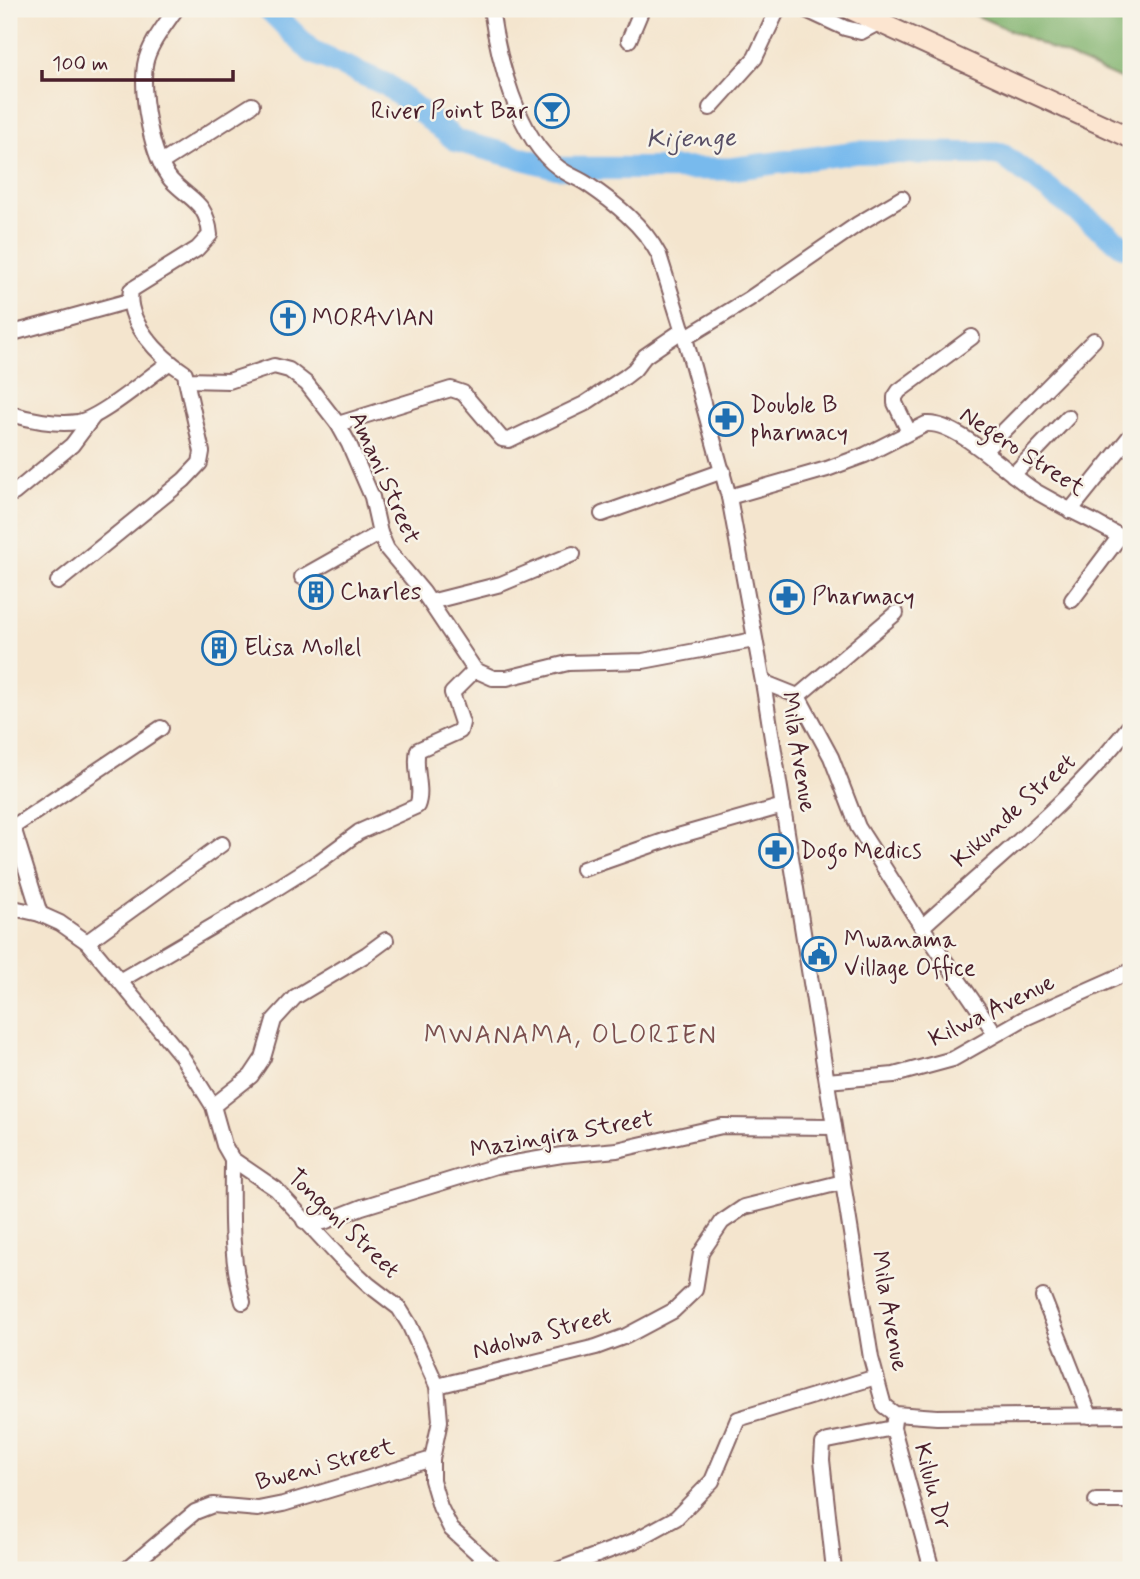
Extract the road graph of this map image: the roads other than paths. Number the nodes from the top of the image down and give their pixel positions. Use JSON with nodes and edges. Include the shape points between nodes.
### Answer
{"nodes":[{"id":1,"x":176,"y":9,"type":"edge"},
{"id":2,"x":491,"y":9,"type":"edge"},
{"id":3,"x":642,"y":9,"type":"edge"},
{"id":4,"x":778,"y":9,"type":"edge"},
{"id":5,"x":804,"y":9,"type":"edge"},
{"id":6,"x":850,"y":9,"type":"edge"},
{"id":7,"x":878,"y":23,"type":"junction"},
{"id":8,"x":629,"y":40,"type":"dead end"},
{"id":9,"x":252,"y":105,"type":"dead end"},
{"id":10,"x":710,"y":108,"type":"dead end"},
{"id":11,"x":1131,"y":138,"type":"edge"},
{"id":12,"x":161,"y":163,"type":"junction"},
{"id":13,"x":902,"y":198,"type":"dead end"},
{"id":14,"x":129,"y":301,"type":"junction"},
{"id":15,"x":9,"y":334,"type":"edge"},
{"id":16,"x":684,"y":334,"type":"junction"},
{"id":17,"x":972,"y":337,"type":"dead end"},
{"id":18,"x":1094,"y":340,"type":"dead end"},
{"id":19,"x":169,"y":363,"type":"junction"},
{"id":20,"x":186,"y":380,"type":"junction"},
{"id":21,"x":9,"y":413,"type":"edge"},
{"id":22,"x":94,"y":416,"type":"junction"},
{"id":23,"x":1068,"y":417,"type":"dead end"},
{"id":24,"x":338,"y":424,"type":"junction"},
{"id":25,"x":909,"y":432,"type":"junction"},
{"id":26,"x":1131,"y":435,"type":"edge"},
{"id":27,"x":984,"y":451,"type":"junction"},
{"id":28,"x":723,"y":471,"type":"junction"},
{"id":29,"x":1013,"y":475,"type":"junction"},
{"id":30,"x":14,"y":493,"type":"dead end"},
{"id":31,"x":729,"y":497,"type":"junction"},
{"id":32,"x":1070,"y":511,"type":"junction"},
{"id":33,"x":602,"y":514,"type":"dead end"},
{"id":34,"x":380,"y":534,"type":"junction"},
{"id":35,"x":1127,"y":537,"type":"edge"},
{"id":36,"x":573,"y":554,"type":"dead end"},
{"id":37,"x":302,"y":577,"type":"dead end"},
{"id":38,"x":58,"y":582,"type":"dead end"},
{"id":39,"x":1072,"y":600,"type":"dead end"},
{"id":40,"x":430,"y":602,"type":"junction"},
{"id":41,"x":896,"y":613,"type":"dead end"},
{"id":42,"x":754,"y":640,"type":"junction"},
{"id":43,"x":475,"y":670,"type":"junction"},
{"id":44,"x":764,"y":681,"type":"junction"},
{"id":45,"x":798,"y":696,"type":"junction"},
{"id":46,"x":1131,"y":724,"type":"edge"},
{"id":47,"x":161,"y":728,"type":"dead end"},
{"id":48,"x":783,"y":806,"type":"junction"},
{"id":49,"x":11,"y":821,"type":"edge"},
{"id":50,"x":222,"y":844,"type":"dead end"},
{"id":51,"x":583,"y":869,"type":"dead end"},
{"id":52,"x":9,"y":907,"type":"edge"},
{"id":53,"x":40,"y":914,"type":"junction"},
{"id":54,"x":922,"y":927,"type":"junction"},
{"id":55,"x":386,"y":940,"type":"dead end"},
{"id":56,"x":87,"y":942,"type":"junction"},
{"id":57,"x":1131,"y":971,"type":"edge"},
{"id":58,"x":121,"y":980,"type":"junction"},
{"id":59,"x":995,"y":1033,"type":"junction"},
{"id":60,"x":827,"y":1082,"type":"junction"},
{"id":61,"x":213,"y":1105,"type":"junction"},
{"id":62,"x":833,"y":1127,"type":"junction"},
{"id":63,"x":232,"y":1159,"type":"junction"},
{"id":64,"x":843,"y":1182,"type":"junction"},
{"id":65,"x":304,"y":1221,"type":"junction"},
{"id":66,"x":1043,"y":1297,"type":"dead end"},
{"id":67,"x":243,"y":1301,"type":"dead end"},
{"id":68,"x":876,"y":1377,"type":"junction"},
{"id":69,"x":437,"y":1386,"type":"junction"},
{"id":70,"x":1131,"y":1415,"type":"edge"},
{"id":71,"x":1090,"y":1416,"type":"junction"},
{"id":72,"x":894,"y":1421,"type":"junction"},
{"id":73,"x":432,"y":1459,"type":"junction"},
{"id":74,"x":1131,"y":1501,"type":"edge"},
{"id":75,"x":1096,"y":1502,"type":"dead end"},
{"id":76,"x":126,"y":1570,"type":"edge"},
{"id":77,"x":496,"y":1570,"type":"edge"},
{"id":78,"x":558,"y":1570,"type":"edge"},
{"id":79,"x":834,"y":1570,"type":"edge"},
{"id":80,"x":932,"y":1570,"type":"edge"}],
"edges":[{"from":1,"to":12,"type":"street","via":[[145,64],[149,124]]},
{"from":2,"to":16,"type":"street","name":"Mila Avenue","via":[[498,50],[524,122],[558,168],[587,184],[651,240]]},
{"from":3,"to":8,"type":"street"},
{"from":4,"to":10,"type":"street","via":[[755,58]]},
{"from":5,"to":7,"type":"street","via":[[861,32]]},
{"from":6,"to":7,"type":"main road"},
{"from":7,"to":11,"type":"main road"},
{"from":9,"to":12,"type":"street"},
{"from":12,"to":14,"type":"street","via":[[170,178],[205,211],[209,235],[197,249],[131,290]]},
{"from":13,"to":16,"type":"street","via":[[749,299]]},
{"from":14,"to":15,"type":"street"},
{"from":14,"to":19,"type":"street","via":[[148,341]]},
{"from":16,"to":24,"type":"street","via":[[645,356],[625,377],[584,404],[509,440],[502,439],[463,393],[451,389]]},
{"from":16,"to":28,"type":"street","name":"Mila Avenue"},
{"from":17,"to":25,"type":"street","via":[[895,397]]},
{"from":18,"to":27,"type":"street"},
{"from":19,"to":20,"type":"street","via":[[185,373]]},
{"from":19,"to":22,"type":"street"},
{"from":20,"to":24,"type":"street","name":"Amani Street","via":[[229,381],[274,366],[289,370],[307,384]]},
{"from":20,"to":38,"type":"street","via":[[202,452],[200,463]]},
{"from":21,"to":22,"type":"street","via":[[59,422]]},
{"from":22,"to":30,"type":"street","via":[[72,445]]},
{"from":23,"to":29,"type":"street"},
{"from":24,"to":34,"type":"street","name":"Amani Street","via":[[372,498]]},
{"from":25,"to":27,"type":"street","name":"Negero Street","via":[[933,424]]},
{"from":25,"to":31,"type":"street","name":"Negero Street","via":[[827,469]]},
{"from":26,"to":32,"type":"street"},
{"from":27,"to":29,"type":"street","name":"Negero Street"},
{"from":28,"to":31,"type":"street","name":"Mila Avenue"},
{"from":28,"to":33,"type":"street"},
{"from":29,"to":32,"type":"street","name":"Negero Street"},
{"from":31,"to":42,"type":"street","name":"Mila Avenue"},
{"from":32,"to":35,"type":"street","name":"Negero Street"},
{"from":34,"to":37,"type":"street"},
{"from":34,"to":40,"type":"street","name":"Amani Street","via":[[398,565]]},
{"from":35,"to":39,"type":"street"},
{"from":36,"to":40,"type":"street","via":[[502,584]]},
{"from":40,"to":43,"type":"street","name":"Amani Street"},
{"from":41,"to":45,"type":"street"},
{"from":42,"to":43,"type":"street","via":[[643,661],[568,663],[507,678]]},
{"from":42,"to":44,"type":"street","name":"Mila Avenue"},
{"from":43,"to":58,"type":"street","via":[[451,697],[462,723],[460,731],[418,750],[417,806],[359,832],[211,930]]},
{"from":44,"to":45,"type":"street"},
{"from":44,"to":48,"type":"street","name":"Mila Avenue"},
{"from":45,"to":54,"type":"street","via":[[831,757],[858,827]]},
{"from":46,"to":54,"type":"street","name":"Kikunde Street","via":[[1074,791]]},
{"from":47,"to":49,"type":"street"},
{"from":48,"to":51,"type":"street"},
{"from":48,"to":60,"type":"street","name":"Mila Avenue"},
{"from":49,"to":53,"type":"street"},
{"from":50,"to":56,"type":"street"},
{"from":52,"to":53,"type":"street"},
{"from":53,"to":56,"type":"street"},
{"from":54,"to":59,"type":"street"},
{"from":55,"to":61,"type":"street","via":[[284,1006],[251,1076]]},
{"from":56,"to":58,"type":"street"},
{"from":57,"to":59,"type":"street","name":"Kilwa Avenue"},
{"from":58,"to":61,"type":"street","via":[[181,1055]]},
{"from":59,"to":60,"type":"street","name":"Kilwa Avenue","via":[[969,1051],[933,1066]]},
{"from":60,"to":62,"type":"street","name":"Mila Avenue"},
{"from":61,"to":63,"type":"street"},
{"from":62,"to":64,"type":"street","name":"Mila Avenue"},
{"from":62,"to":65,"type":"street","name":"Mazingira Street","via":[[722,1126],[617,1150],[496,1166],[324,1223]]},
{"from":63,"to":65,"type":"street","name":"Tongoni Street","via":[[276,1189]]},
{"from":63,"to":67,"type":"street","via":[[232,1246]]},
{"from":64,"to":68,"type":"street","name":"Mila Avenue"},
{"from":64,"to":69,"type":"street","name":"Ndolwa Street","via":[[744,1207],[722,1222],[701,1253],[695,1290],[673,1311],[626,1336]]},
{"from":65,"to":69,"type":"street","name":"Tongoni Street","via":[[399,1308]]},
{"from":66,"to":71,"type":"street"},
{"from":68,"to":72,"type":"street","name":"Mila Avenue","via":[[884,1406]]},
{"from":68,"to":78,"type":"street","via":[[738,1419],[712,1482],[676,1518],[634,1541]]},
{"from":69,"to":73,"type":"street","name":"Tongoni Street","via":[[440,1422]]},
{"from":70,"to":71,"type":"street"},
{"from":71,"to":72,"type":"street","via":[[937,1416]]},
{"from":72,"to":79,"type":"street","via":[[823,1444]]},
{"from":72,"to":80,"type":"street","name":"Kilulu Dr"},
{"from":73,"to":76,"type":"street","name":"Bweni Street","via":[[283,1504],[258,1509],[213,1505],[195,1512]]},
{"from":73,"to":77,"type":"street","name":"Tongoni Street","via":[[432,1480],[451,1530]]},
{"from":74,"to":75,"type":"street"}]}
